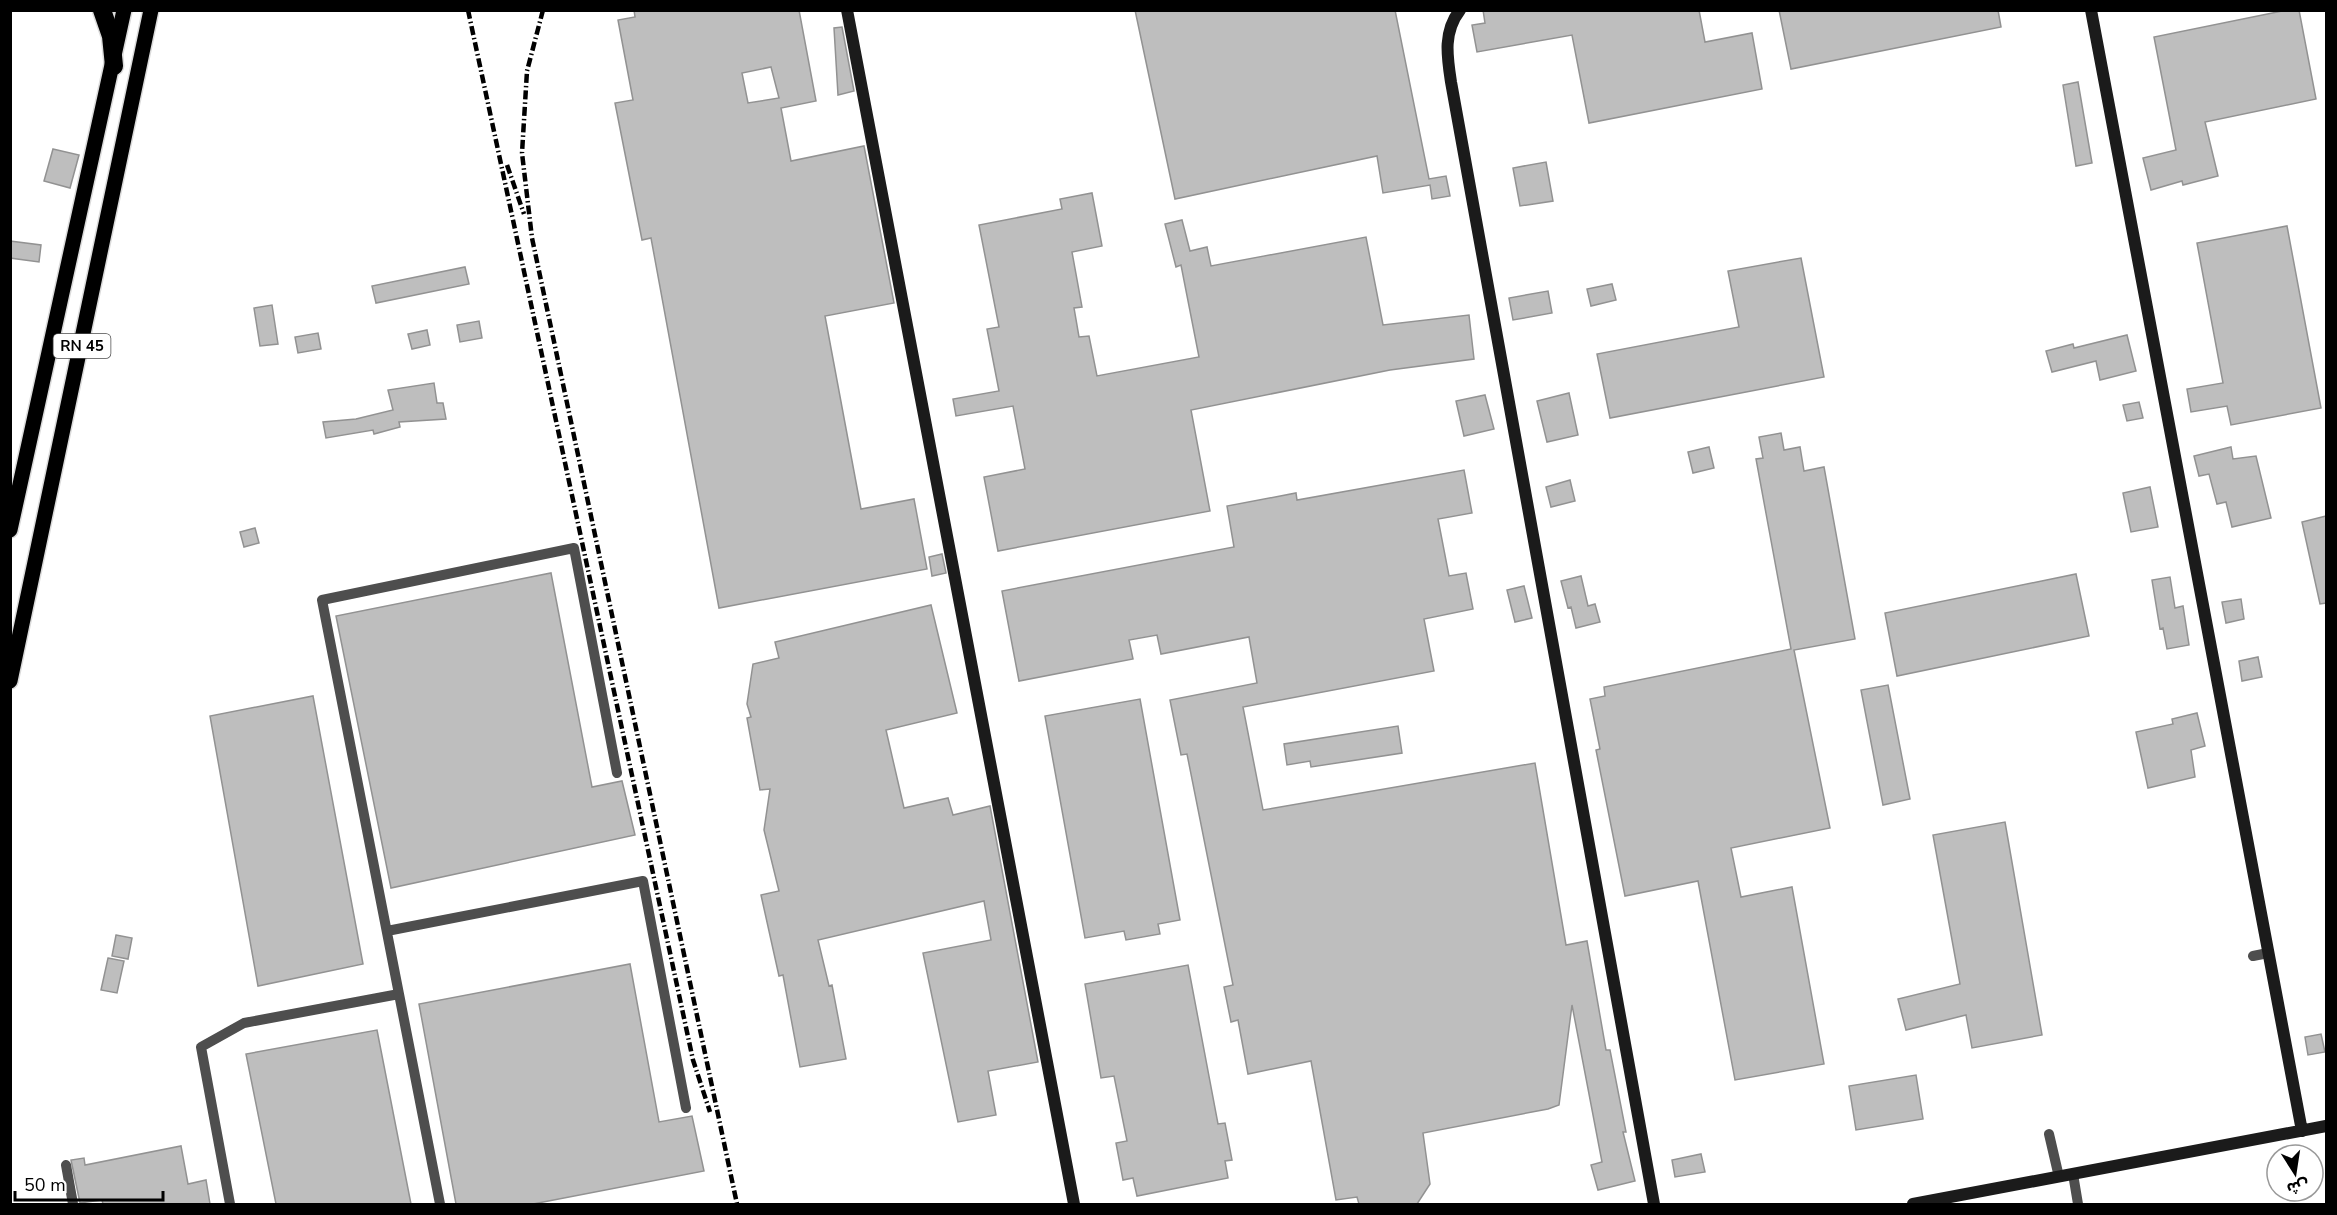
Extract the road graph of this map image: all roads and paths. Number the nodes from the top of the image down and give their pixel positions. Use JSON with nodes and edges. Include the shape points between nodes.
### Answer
{"nodes":[{"id":1,"x":102,"y":10,"type":"edge"},
{"id":2,"x":124,"y":10,"type":"edge"},
{"id":3,"x":151,"y":10,"type":"edge"},
{"id":4,"x":846,"y":10,"type":"edge"},
{"id":5,"x":1460,"y":10,"type":"edge"},
{"id":6,"x":2091,"y":10,"type":"edge"},
{"id":7,"x":114,"y":66,"type":"junction"},
{"id":8,"x":10,"y":530,"type":"edge"},
{"id":9,"x":10,"y":681,"type":"edge"},
{"id":10,"x":616,"y":773,"type":"dead end"},
{"id":11,"x":387,"y":931,"type":"junction"},
{"id":12,"x":2268,"y":953,"type":"junction"},
{"id":13,"x":2253,"y":956,"type":"dead end"},
{"id":14,"x":399,"y":994,"type":"junction"},
{"id":15,"x":687,"y":1108,"type":"dead end"},
{"id":16,"x":2326,"y":1126,"type":"edge"},
{"id":17,"x":2302,"y":1131,"type":"junction"},
{"id":18,"x":2049,"y":1134,"type":"dead end"},
{"id":19,"x":66,"y":1165,"type":"dead end"},
{"id":20,"x":2073,"y":1174,"type":"junction"},
{"id":21,"x":2059,"y":1177,"type":"junction"},
{"id":22,"x":73,"y":1204,"type":"edge"},
{"id":23,"x":230,"y":1204,"type":"edge"},
{"id":24,"x":440,"y":1204,"type":"edge"},
{"id":25,"x":1074,"y":1204,"type":"edge"},
{"id":26,"x":1654,"y":1204,"type":"edge"},
{"id":27,"x":1913,"y":1204,"type":"edge"},
{"id":28,"x":2078,"y":1204,"type":"edge"}],
"edges":[{"from":1,"to":7,"type":"highway","via":[[111,36]]},
{"from":2,"to":7,"type":"main road","number":"RN 45"},
{"from":3,"to":9,"type":"main road","number":"RN 45"},
{"from":4,"to":25,"type":"street"},
{"from":5,"to":26,"type":"street","via":[[1451,21],[1446,46],[1451,81]]},
{"from":6,"to":12,"type":"street"},
{"from":7,"to":8,"type":"main road","number":"RN 45"},
{"from":10,"to":11,"type":"lane","via":[[574,548],[322,600]]},
{"from":11,"to":14,"type":"lane"},
{"from":11,"to":15,"type":"lane","via":[[643,881]]},
{"from":12,"to":13,"type":"lane"},
{"from":12,"to":17,"type":"street"},
{"from":14,"to":23,"type":"lane","via":[[244,1023],[201,1047]]},
{"from":14,"to":24,"type":"lane"},
{"from":16,"to":17,"type":"street"},
{"from":17,"to":20,"type":"street"},
{"from":18,"to":21,"type":"lane"},
{"from":19,"to":22,"type":"lane"},
{"from":20,"to":21,"type":"street"},
{"from":20,"to":28,"type":"lane"},
{"from":21,"to":27,"type":"street"}]}
